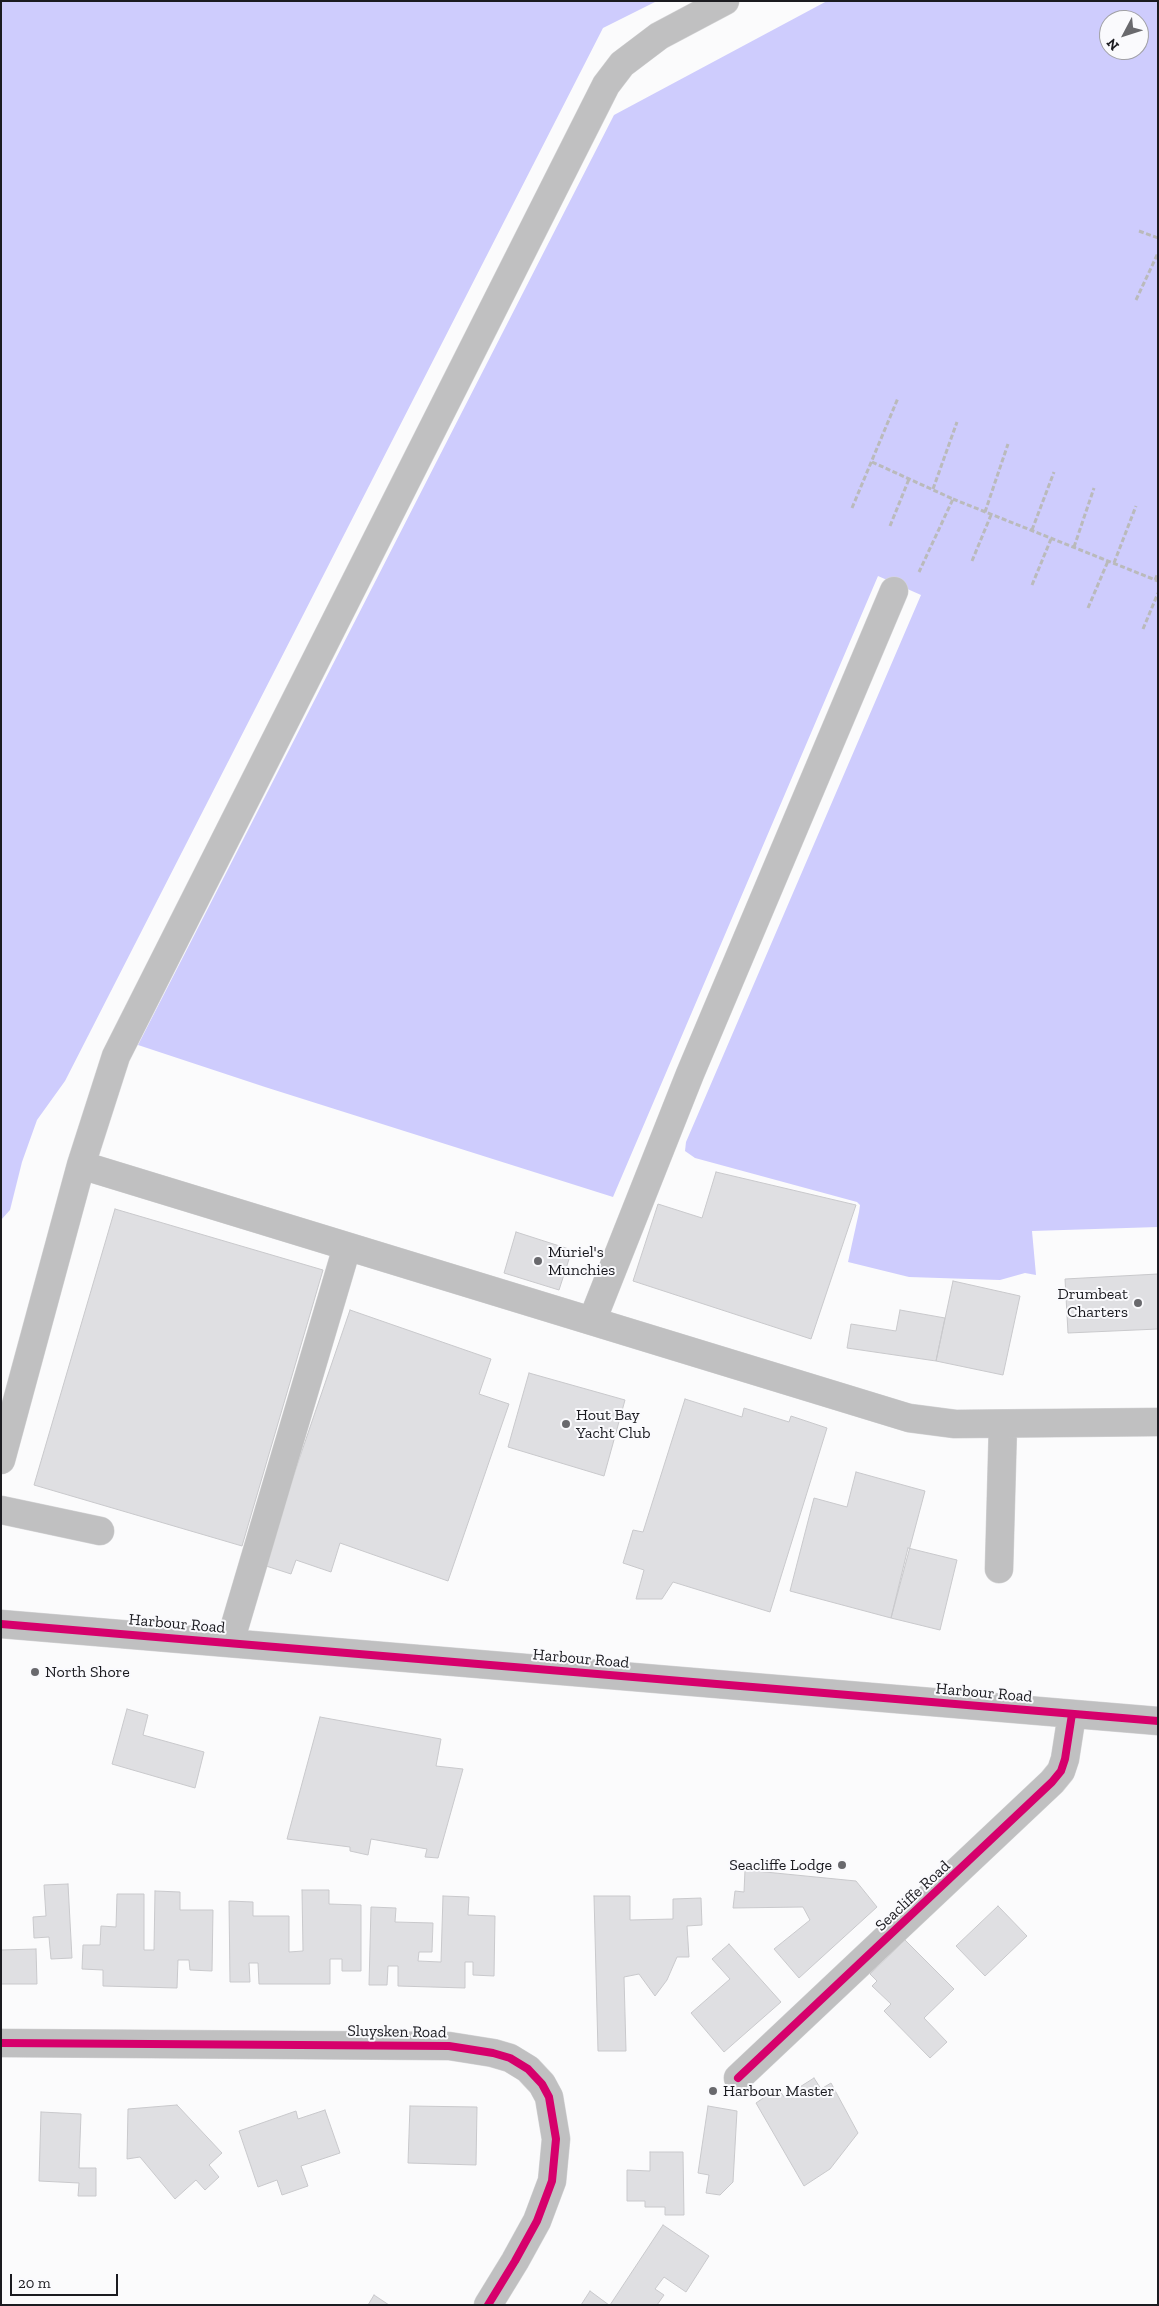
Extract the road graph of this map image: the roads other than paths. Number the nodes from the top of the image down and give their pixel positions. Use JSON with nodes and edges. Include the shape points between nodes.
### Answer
{"nodes":[{"id":1,"x":725,"y":1,"type":"edge"},
{"id":2,"x":904,"y":585,"type":"road end"},
{"id":3,"x":81,"y":1166,"type":"junction"},
{"id":4,"x":347,"y":1248,"type":"junction"},
{"id":5,"x":592,"y":1321,"type":"junction"},
{"id":6,"x":1158,"y":1422,"type":"edge"},
{"id":7,"x":1003,"y":1424,"type":"junction"},
{"id":8,"x":1,"y":1460,"type":"edge"},
{"id":9,"x":1,"y":1510,"type":"edge"},
{"id":10,"x":100,"y":1531,"type":"dead end"},
{"id":11,"x":999,"y":1569,"type":"dead end"},
{"id":12,"x":1,"y":1624,"type":"edge"},
{"id":13,"x":230,"y":1642,"type":"junction"},
{"id":14,"x":1072,"y":1714,"type":"junction"},
{"id":15,"x":1158,"y":1721,"type":"edge"},
{"id":16,"x":1,"y":2043,"type":"edge"},
{"id":17,"x":738,"y":2078,"type":"dead end"},
{"id":18,"x":488,"y":2305,"type":"edge"}],
"edges":[{"from":1,"to":3,"type":"street","via":[[659,36],[622,64],[606,85],[116,1056]]},
{"from":2,"to":5,"type":"street","via":[[690,1074]]},
{"from":3,"to":4,"type":"street"},
{"from":3,"to":8,"type":"street"},
{"from":4,"to":5,"type":"street"},
{"from":4,"to":13,"type":"street"},
{"from":5,"to":7,"type":"street","via":[[909,1418],[955,1424]]},
{"from":6,"to":7,"type":"street"},
{"from":7,"to":11,"type":"street"},
{"from":9,"to":10,"type":"street"},
{"from":12,"to":13,"type":"street","name":"Harbour Road"},
{"from":13,"to":14,"type":"street","name":"Harbour Road"},
{"from":14,"to":15,"type":"street","name":"Harbour Road"},
{"from":14,"to":17,"type":"street","name":"Seacliffe Road","via":[[1061,1771],[1052,1782]]},
{"from":16,"to":18,"type":"street","name":"Sluysken Road","via":[[449,2046],[510,2058],[528,2068],[542,2084],[549,2097],[556,2139],[552,2181],[537,2221]]}]}
